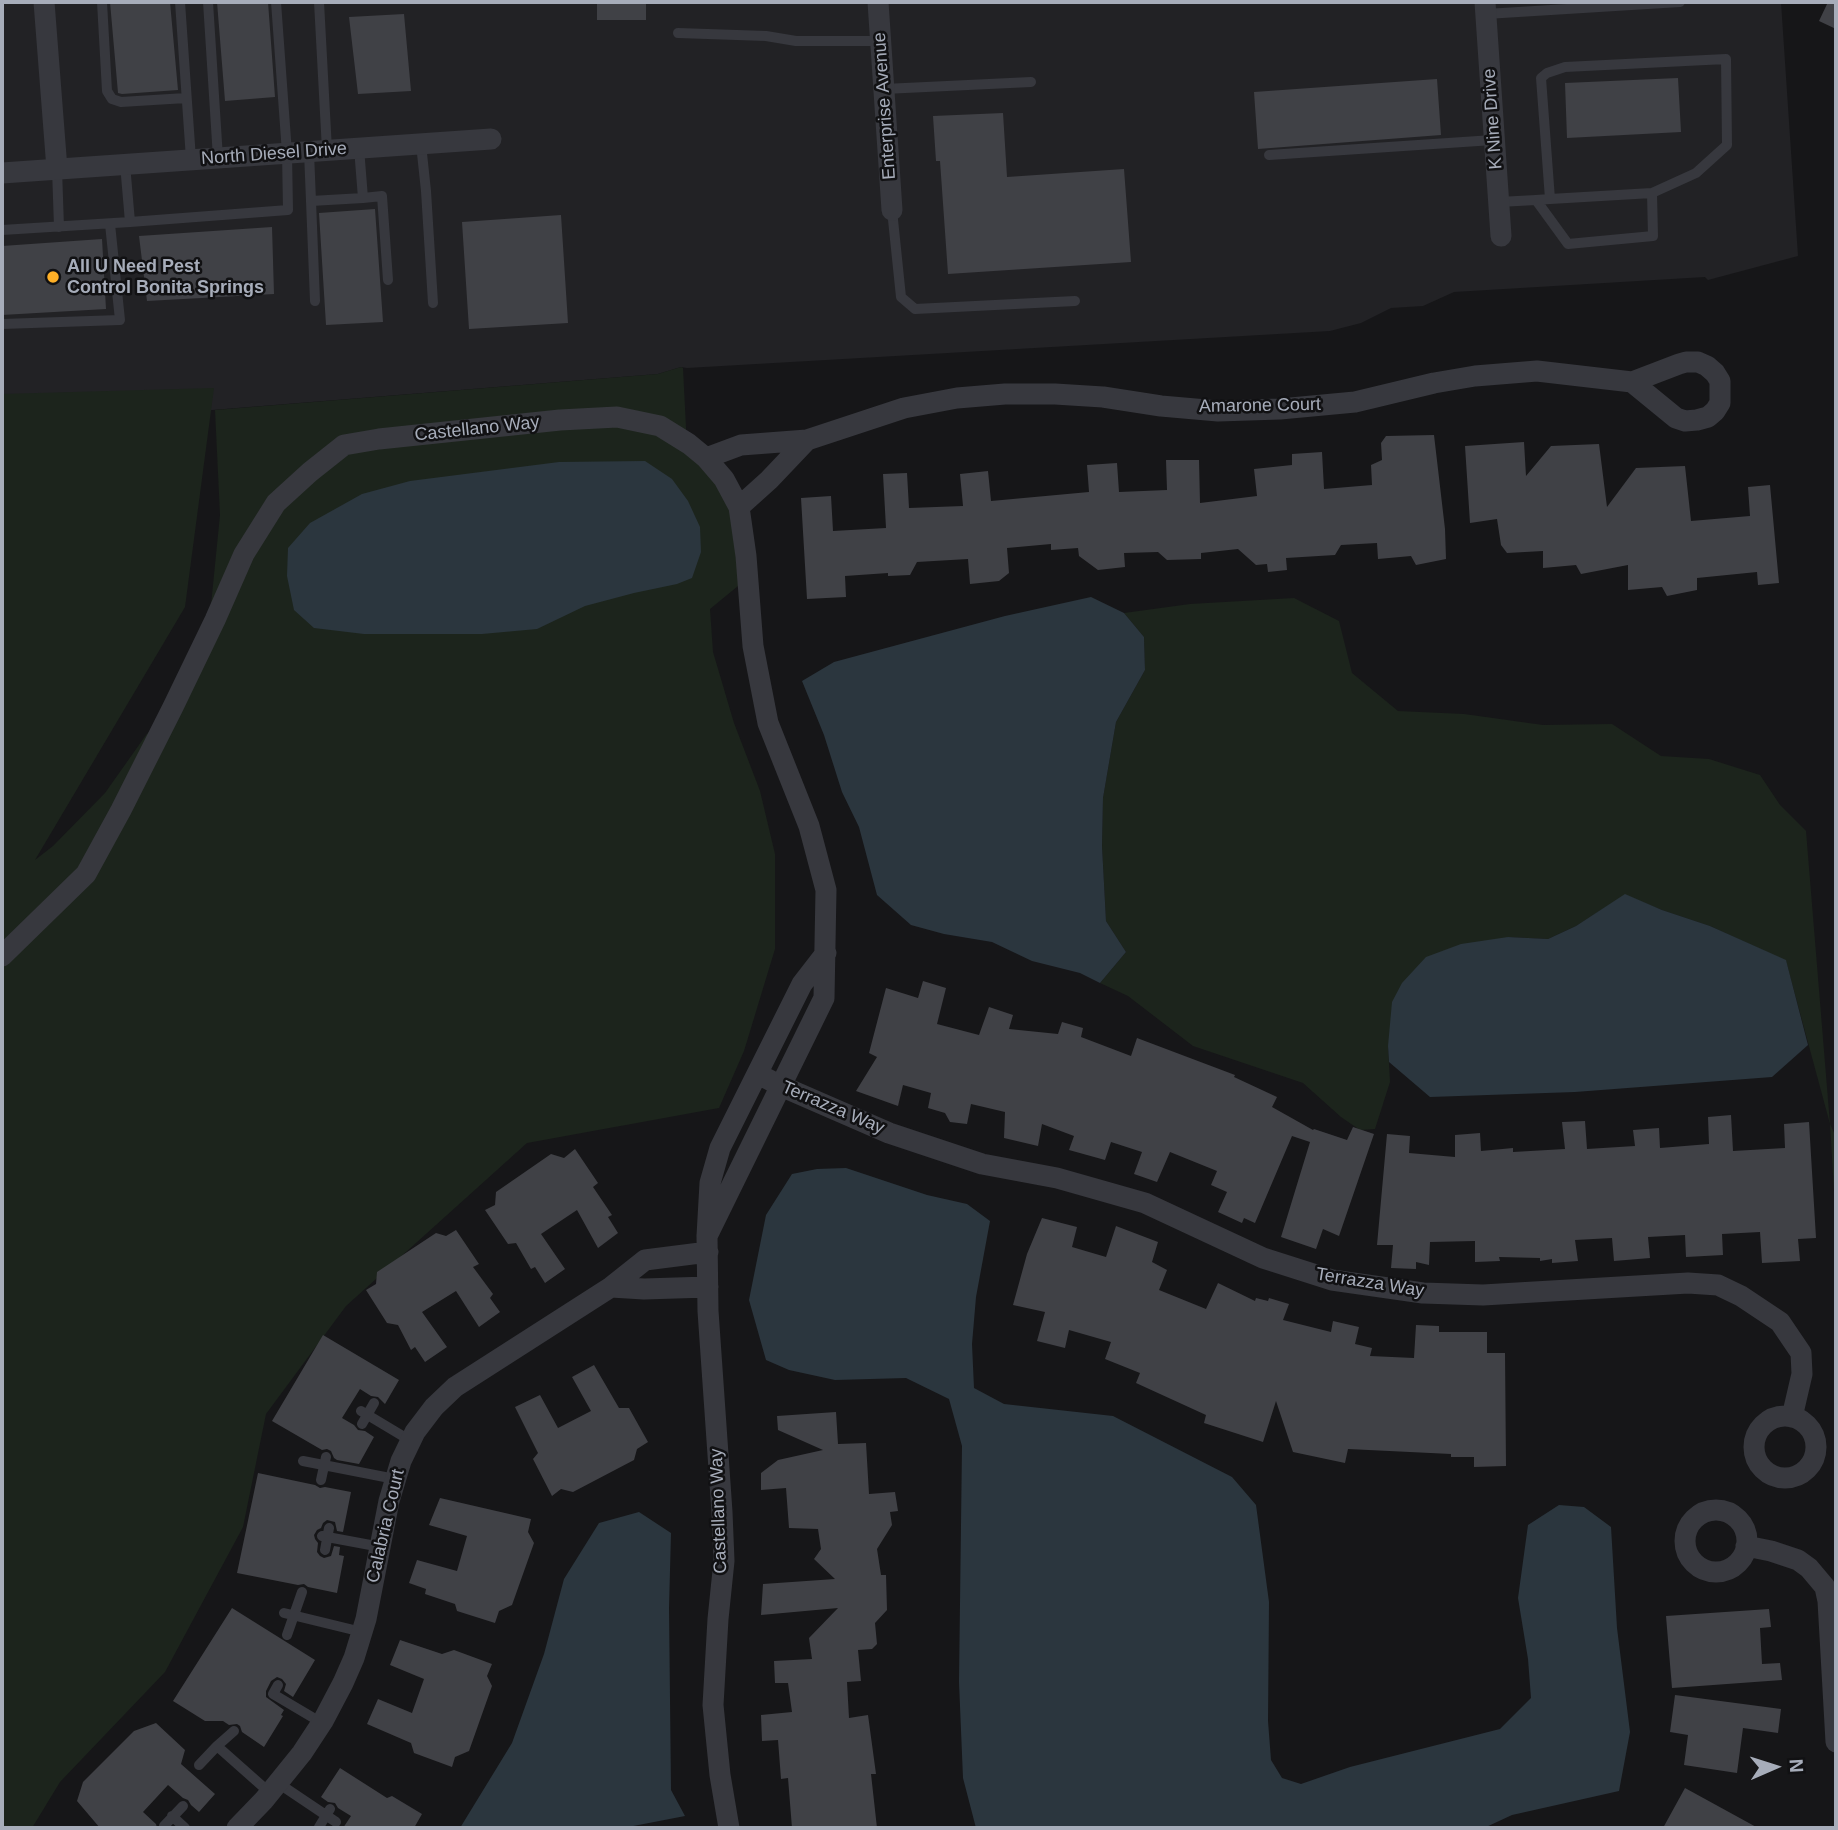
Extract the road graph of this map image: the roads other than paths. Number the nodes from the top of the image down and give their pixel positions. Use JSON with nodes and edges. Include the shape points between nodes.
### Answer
{"nodes":[{"id":1,"x":44,"y":2,"type":"edge"},
{"id":2,"x":102,"y":2,"type":"edge"},
{"id":3,"x":180,"y":2,"type":"edge"},
{"id":4,"x":208,"y":2,"type":"edge"},
{"id":5,"x":276,"y":2,"type":"edge"},
{"id":6,"x":319,"y":2,"type":"edge"},
{"id":7,"x":878,"y":2,"type":"edge"},
{"id":8,"x":1680,"y":2,"type":"edge"},
{"id":9,"x":1486,"y":8,"type":"edge"},
{"id":10,"x":678,"y":33,"type":"dead end"},
{"id":11,"x":881,"y":41,"type":"junction"},
{"id":12,"x":1031,"y":82,"type":"dead end"},
{"id":13,"x":884,"y":89,"type":"junction"},
{"id":14,"x":186,"y":98,"type":"junction"},
{"id":15,"x":491,"y":139,"type":"dead end"},
{"id":16,"x":1493,"y":140,"type":"junction"},
{"id":17,"x":421,"y":144,"type":"junction"},
{"id":18,"x":359,"y":148,"type":"junction"},
{"id":19,"x":308,"y":152,"type":"junction"},
{"id":20,"x":1269,"y":155,"type":"dead end"},
{"id":21,"x":218,"y":158,"type":"junction"},
{"id":22,"x":191,"y":159,"type":"junction"},
{"id":23,"x":125,"y":164,"type":"junction"},
{"id":24,"x":57,"y":169,"type":"junction"},
{"id":25,"x":2,"y":173,"type":"edge"},
{"id":26,"x":1652,"y":193,"type":"junction"},
{"id":27,"x":363,"y":198,"type":"junction"},
{"id":28,"x":1550,"y":199,"type":"junction"},
{"id":29,"x":1536,"y":200,"type":"junction"},
{"id":30,"x":1499,"y":202,"type":"junction"},
{"id":31,"x":311,"y":205,"type":"junction"},
{"id":32,"x":892,"y":210,"type":"joint"},
{"id":33,"x":288,"y":211,"type":"junction"},
{"id":34,"x":130,"y":222,"type":"junction"},
{"id":35,"x":110,"y":224,"type":"junction"},
{"id":36,"x":59,"y":227,"type":"junction"},
{"id":37,"x":2,"y":230,"type":"edge"},
{"id":38,"x":1501,"y":236,"type":"dead end"},
{"id":39,"x":388,"y":280,"type":"dead end"},
{"id":40,"x":315,"y":301,"type":"dead end"},
{"id":41,"x":1075,"y":301,"type":"dead end"},
{"id":42,"x":433,"y":303,"type":"dead end"},
{"id":43,"x":2,"y":324,"type":"edge"},
{"id":44,"x":1632,"y":382,"type":"dead end"},
{"id":45,"x":807,"y":440,"type":"junction"},
{"id":46,"x":706,"y":458,"type":"junction"},
{"id":47,"x":739,"y":507,"type":"junction"},
{"id":48,"x":826,"y":953,"type":"junction"},
{"id":49,"x":2,"y":956,"type":"edge"},
{"id":50,"x":758,"y":1074,"type":"junction"},
{"id":51,"x":781,"y":1086,"type":"junction"},
{"id":52,"x":708,"y":1244,"type":"junction"},
{"id":53,"x":611,"y":1287,"type":"junction"},
{"id":54,"x":708,"y":1287,"type":"junction"},
{"id":55,"x":374,"y":1403,"type":"dead end"},
{"id":56,"x":1792,"y":1417,"type":"dead end"},
{"id":57,"x":411,"y":1441,"type":"junction"},
{"id":58,"x":303,"y":1461,"type":"dead end"},
{"id":59,"x":325,"y":1461,"type":"junction"},
{"id":60,"x":395,"y":1479,"type":"junction"},
{"id":61,"x":321,"y":1480,"type":"dead end"},
{"id":62,"x":381,"y":1546,"type":"junction"},
{"id":63,"x":1746,"y":1546,"type":"dead end"},
{"id":64,"x":325,"y":1550,"type":"dead end"},
{"id":65,"x":302,"y":1592,"type":"dead end"},
{"id":66,"x":289,"y":1614,"type":"junction"},
{"id":67,"x":362,"y":1632,"type":"junction"},
{"id":68,"x":287,"y":1635,"type":"dead end"},
{"id":69,"x":273,"y":1694,"type":"dead end"},
{"id":70,"x":322,"y":1723,"type":"junction"},
{"id":71,"x":234,"y":1731,"type":"dead end"},
{"id":72,"x":1836,"y":1742,"type":"edge"},
{"id":73,"x":217,"y":1746,"type":"junction"},
{"id":74,"x":199,"y":1765,"type":"dead end"},
{"id":75,"x":274,"y":1788,"type":"junction"},
{"id":76,"x":183,"y":1806,"type":"dead end"},
{"id":77,"x":172,"y":1816,"type":"junction"},
{"id":78,"x":164,"y":1826,"type":"dead end"},
{"id":79,"x":319,"y":1827,"type":"edge"},
{"id":80,"x":185,"y":1828,"type":"edge"},
{"id":81,"x":237,"y":1828,"type":"edge"},
{"id":82,"x":729,"y":1828,"type":"edge"}],
"edges":[{"from":1,"to":24,"type":"street"},
{"from":2,"to":14,"type":"lane","via":[[107,91],[112,99]]},
{"from":3,"to":14,"type":"lane"},
{"from":4,"to":21,"type":"lane"},
{"from":5,"to":19,"type":"lane","via":[[284,113]]},
{"from":6,"to":19,"type":"lane"},
{"from":7,"to":11,"type":"street","name":"Enterprise Avenue"},
{"from":8,"to":9,"type":"lane"},
{"from":9,"to":16,"type":"street","name":"K Nine Drive"},
{"from":10,"to":11,"type":"lane"},
{"from":11,"to":13,"type":"street","name":"Enterprise Avenue"},
{"from":12,"to":13,"type":"lane"},
{"from":13,"to":32,"type":"street","name":"Enterprise Avenue"},
{"from":14,"to":22,"type":"lane"},
{"from":15,"to":17,"type":"street","name":"North Diesel Drive"},
{"from":16,"to":20,"type":"lane"},
{"from":16,"to":30,"type":"street","name":"K Nine Drive"},
{"from":17,"to":18,"type":"street","name":"North Diesel Drive"},
{"from":17,"to":42,"type":"lane"},
{"from":18,"to":19,"type":"street","name":"North Diesel Drive"},
{"from":18,"to":27,"type":"lane"},
{"from":19,"to":21,"type":"street","name":"North Diesel Drive"},
{"from":19,"to":31,"type":"lane"},
{"from":19,"to":33,"type":"lane"},
{"from":21,"to":22,"type":"street","name":"North Diesel Drive"},
{"from":22,"to":23,"type":"street","name":"North Diesel Drive"},
{"from":23,"to":24,"type":"street","name":"North Diesel Drive"},
{"from":23,"to":34,"type":"lane"},
{"from":24,"to":25,"type":"street","name":"North Diesel Drive"},
{"from":24,"to":36,"type":"lane"},
{"from":26,"to":28,"type":"lane"},
{"from":26,"to":28,"type":"lane","via":[[1696,173],[1727,145],[1726,60],[1565,67],[1547,73],[1541,78]]},
{"from":26,"to":29,"type":"lane","via":[[1653,236],[1567,244]]},
{"from":27,"to":31,"type":"lane"},
{"from":27,"to":39,"type":"lane","via":[[382,196]]},
{"from":28,"to":29,"type":"lane"},
{"from":29,"to":30,"type":"lane"},
{"from":30,"to":38,"type":"street","name":"K Nine Drive"},
{"from":31,"to":33,"type":"lane"},
{"from":31,"to":40,"type":"lane"},
{"from":32,"to":41,"type":"lane","via":[[901,297],[915,309]]},
{"from":33,"to":34,"type":"lane"},
{"from":34,"to":35,"type":"lane"},
{"from":35,"to":36,"type":"lane"},
{"from":35,"to":43,"type":"lane","via":[[120,320]]},
{"from":36,"to":37,"type":"lane"},
{"from":44,"to":45,"type":"street","name":"Amarone Court","via":[[1517,372],[1434,383],[1355,402],[1218,411],[1103,397],[1005,394],[904,408]]},
{"from":45,"to":46,"type":"street","via":[[741,445]]},
{"from":45,"to":47,"type":"street"},
{"from":46,"to":47,"type":"street","name":"Castellano Way"},
{"from":46,"to":49,"type":"street","name":"Castellano Way","via":[[660,426],[617,417],[344,445],[276,503],[244,554],[173,707],[86,874]]},
{"from":47,"to":48,"type":"street","name":"Castellano Way","via":[[753,646],[768,723],[809,826],[826,890]]},
{"from":48,"to":50,"type":"street","name":"Castellano Way","via":[[802,984]]},
{"from":48,"to":51,"type":"street","name":"Castellano Way","via":[[824,998]]},
{"from":50,"to":51,"type":"street","name":"Terrazza Way"},
{"from":50,"to":52,"type":"street","name":"Castellano Way","via":[[720,1148],[710,1183]]},
{"from":51,"to":52,"type":"street","name":"Castellano Way"},
{"from":51,"to":56,"type":"street","name":"Terrazza Way","via":[[889,1133],[982,1164],[1057,1178],[1145,1203],[1264,1258],[1332,1280],[1423,1293],[1483,1295],[1718,1285],[1780,1322],[1801,1353],[1802,1374]]},
{"from":52,"to":53,"type":"street","name":"Calabria Court","via":[[645,1260]]},
{"from":52,"to":54,"type":"street","name":"Castellano Way"},
{"from":53,"to":54,"type":"street"},
{"from":53,"to":57,"type":"street","name":"Calabria Court","via":[[455,1387],[434,1407]]},
{"from":54,"to":82,"type":"street","name":"Castellano Way","via":[[724,1561],[713,1705]]},
{"from":55,"to":57,"type":"lane","via":[[363,1417]]},
{"from":57,"to":60,"type":"street","name":"Calabria Court"},
{"from":58,"to":59,"type":"lane"},
{"from":59,"to":60,"type":"lane"},
{"from":59,"to":61,"type":"lane"},
{"from":60,"to":62,"type":"street","name":"Calabria Court"},
{"from":62,"to":64,"type":"lane","via":[[326,1534]]},
{"from":62,"to":67,"type":"street","name":"Calabria Court"},
{"from":63,"to":72,"type":"street","via":[[1798,1560],[1825,1587]]},
{"from":65,"to":66,"type":"lane"},
{"from":66,"to":67,"type":"lane"},
{"from":66,"to":68,"type":"lane"},
{"from":67,"to":70,"type":"street","name":"Calabria Court","via":[[343,1684]]},
{"from":69,"to":70,"type":"lane"},
{"from":70,"to":75,"type":"street","name":"Calabria Court"},
{"from":71,"to":73,"type":"lane"},
{"from":73,"to":74,"type":"lane"},
{"from":73,"to":75,"type":"lane"},
{"from":75,"to":79,"type":"lane","via":[[331,1815]]},
{"from":75,"to":81,"type":"street","name":"Calabria Court"},
{"from":76,"to":77,"type":"lane"},
{"from":77,"to":78,"type":"lane"},
{"from":77,"to":80,"type":"lane"}]}
